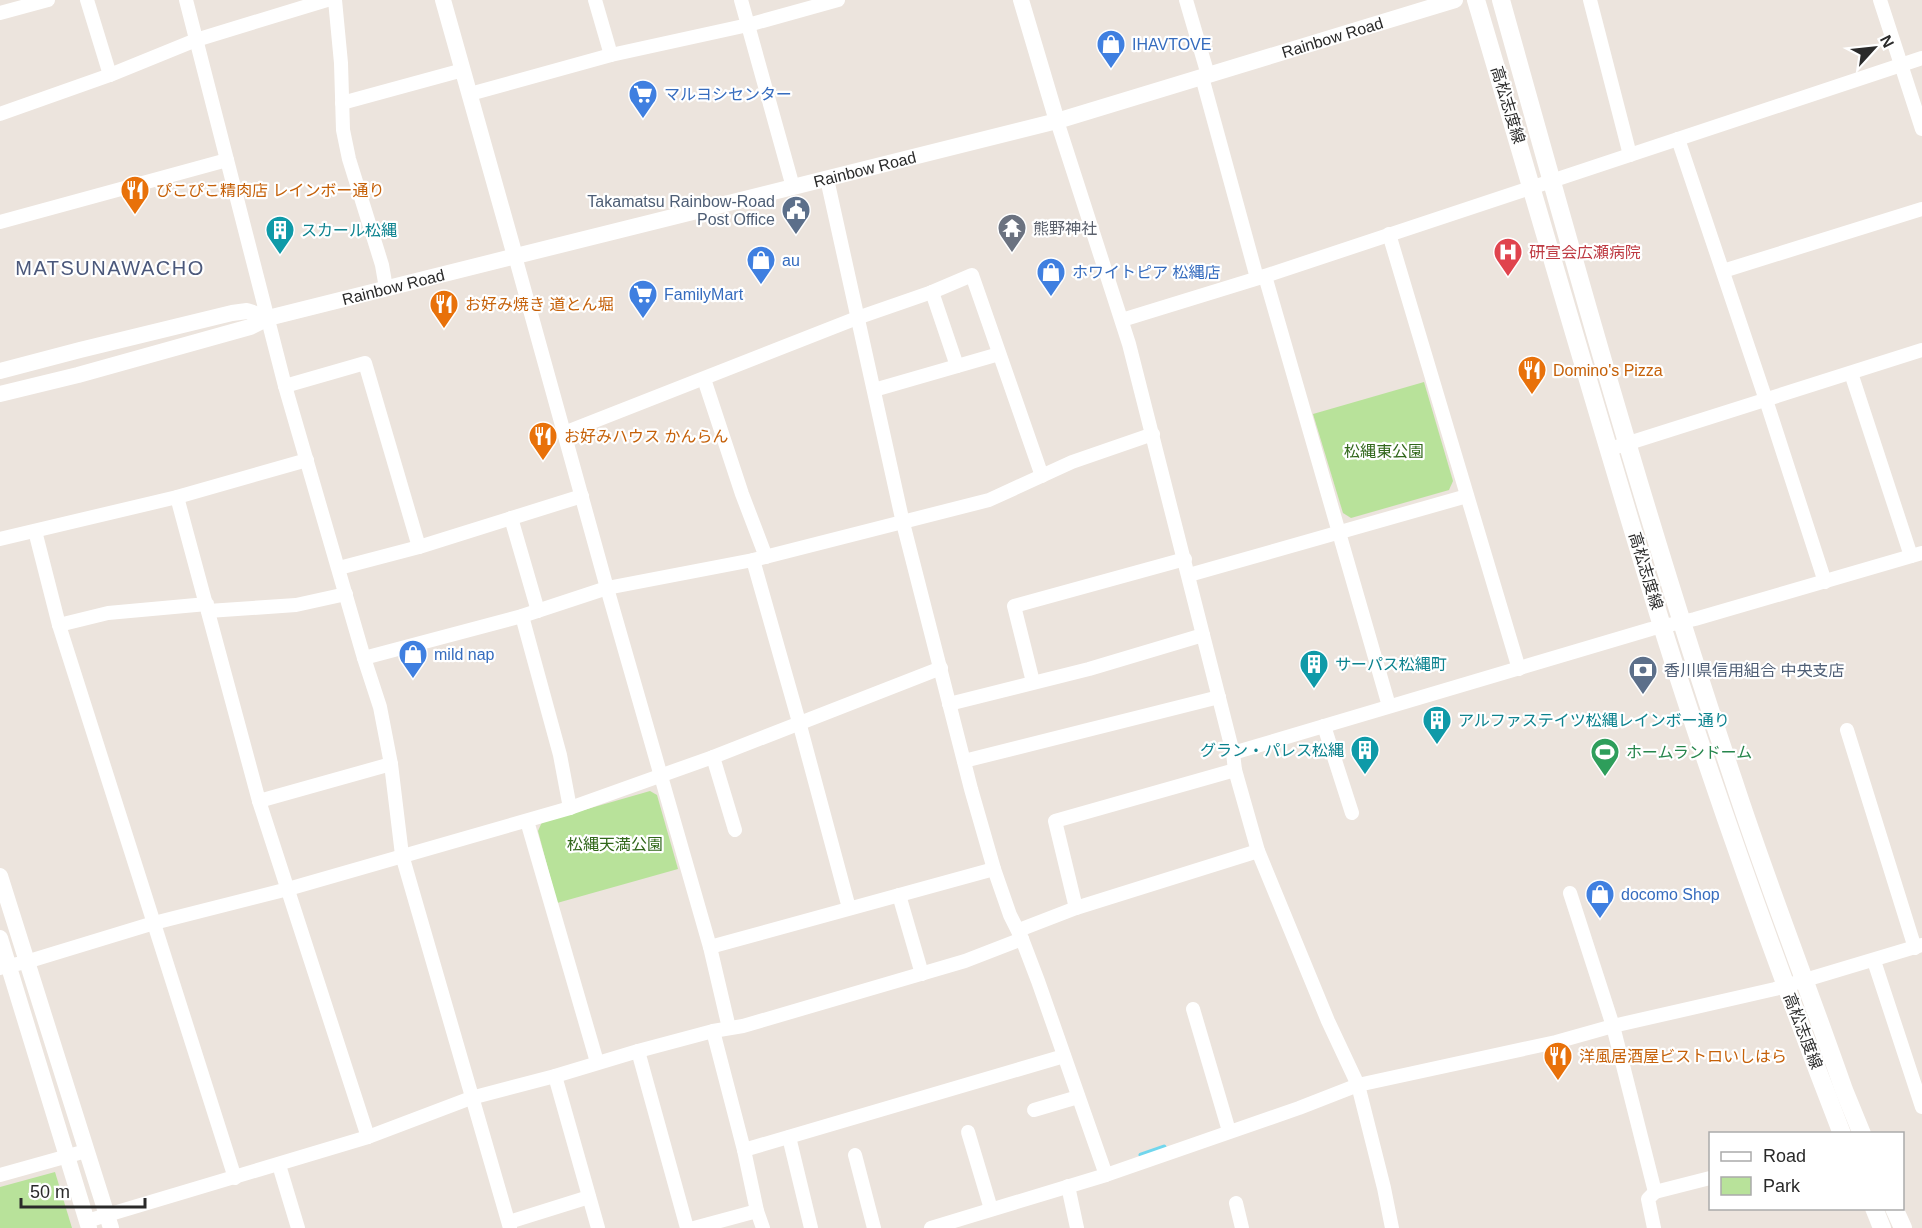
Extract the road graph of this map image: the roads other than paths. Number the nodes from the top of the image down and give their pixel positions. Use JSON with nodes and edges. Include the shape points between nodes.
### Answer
{"nodes":[{"id":1,"x":48,"y":0,"type":"edge"},
{"id":2,"x":87,"y":0,"type":"edge"},
{"id":3,"x":186,"y":0,"type":"edge"},
{"id":4,"x":276,"y":0,"type":"edge"},
{"id":5,"x":327,"y":0,"type":"edge"},
{"id":6,"x":335,"y":0,"type":"edge"},
{"id":7,"x":443,"y":0,"type":"edge"},
{"id":8,"x":595,"y":0,"type":"edge"},
{"id":9,"x":741,"y":0,"type":"edge"},
{"id":10,"x":838,"y":0,"type":"edge"},
{"id":11,"x":1021,"y":0,"type":"edge"},
{"id":12,"x":1186,"y":0,"type":"edge"},
{"id":13,"x":1455,"y":0,"type":"edge"},
{"id":14,"x":1476,"y":0,"type":"edge"},
{"id":15,"x":1501,"y":0,"type":"edge"},
{"id":16,"x":1590,"y":0,"type":"edge"},
{"id":17,"x":1880,"y":0,"type":"edge"},
{"id":18,"x":5,"y":8,"type":"edge"},
{"id":19,"x":280,"y":14,"type":"junction"},
{"id":20,"x":748,"y":25,"type":"junction"},
{"id":21,"x":196,"y":40,"type":"junction"},
{"id":22,"x":611,"y":55,"type":"junction"},
{"id":23,"x":1922,"y":58,"type":"edge"},
{"id":24,"x":1901,"y":65,"type":"junction"},
{"id":25,"x":463,"y":70,"type":"junction"},
{"id":26,"x":110,"y":75,"type":"junction"},
{"id":27,"x":1205,"y":76,"type":"junction"},
{"id":28,"x":470,"y":94,"type":"junction"},
{"id":29,"x":342,"y":102,"type":"junction"},
{"id":30,"x":0,"y":114,"type":"edge"},
{"id":31,"x":1058,"y":121,"type":"junction"},
{"id":32,"x":1922,"y":129,"type":"edge"},
{"id":33,"x":1678,"y":139,"type":"junction"},
{"id":34,"x":1630,"y":155,"type":"junction"},
{"id":35,"x":227,"y":160,"type":"junction"},
{"id":36,"x":827,"y":179,"type":"junction"},
{"id":37,"x":1551,"y":181,"type":"junction"},
{"id":38,"x":793,"y":187,"type":"junction"},
{"id":39,"x":1532,"y":187,"type":"junction"},
{"id":40,"x":1922,"y":209,"type":"edge"},
{"id":41,"x":0,"y":222,"type":"edge"},
{"id":42,"x":1389,"y":234,"type":"junction"},
{"id":43,"x":515,"y":256,"type":"junction"},
{"id":44,"x":1723,"y":271,"type":"junction"},
{"id":45,"x":1261,"y":277,"type":"junction"},
{"id":46,"x":386,"y":288,"type":"junction"},
{"id":47,"x":932,"y":292,"type":"junction"},
{"id":48,"x":268,"y":318,"type":"junction"},
{"id":49,"x":857,"y":318,"type":"junction"},
{"id":50,"x":1122,"y":320,"type":"junction"},
{"id":51,"x":1922,"y":350,"type":"edge"},
{"id":52,"x":999,"y":354,"type":"junction"},
{"id":53,"x":957,"y":366,"type":"junction"},
{"id":54,"x":0,"y":371,"type":"edge"},
{"id":55,"x":1851,"y":373,"type":"junction"},
{"id":56,"x":704,"y":379,"type":"junction"},
{"id":57,"x":285,"y":386,"type":"junction"},
{"id":58,"x":874,"y":390,"type":"junction"},
{"id":59,"x":0,"y":393,"type":"edge"},
{"id":60,"x":1767,"y":400,"type":"junction"},
{"id":61,"x":564,"y":433,"type":"junction"},
{"id":62,"x":1153,"y":434,"type":"junction"},
{"id":63,"x":1629,"y":444,"type":"junction"},
{"id":64,"x":1610,"y":449,"type":"junction"},
{"id":65,"x":307,"y":460,"type":"junction"},
{"id":66,"x":1042,"y":476,"type":"junction"},
{"id":67,"x":582,"y":496,"type":"junction"},
{"id":68,"x":1467,"y":496,"type":"junction"},
{"id":69,"x":177,"y":497,"type":"junction"},
{"id":70,"x":511,"y":518,"type":"junction"},
{"id":71,"x":903,"y":523,"type":"junction"},
{"id":72,"x":34,"y":531,"type":"junction"},
{"id":73,"x":1339,"y":532,"type":"junction"},
{"id":74,"x":0,"y":539,"type":"edge"},
{"id":75,"x":419,"y":547,"type":"junction"},
{"id":76,"x":1917,"y":555,"type":"edge"},
{"id":77,"x":760,"y":558,"type":"junction"},
{"id":78,"x":1185,"y":559,"type":"junction"},
{"id":79,"x":339,"y":568,"type":"junction"},
{"id":80,"x":1189,"y":575,"type":"junction"},
{"id":81,"x":1825,"y":582,"type":"junction"},
{"id":82,"x":607,"y":588,"type":"junction"},
{"id":83,"x":346,"y":594,"type":"junction"},
{"id":84,"x":208,"y":608,"type":"junction"},
{"id":85,"x":538,"y":611,"type":"junction"},
{"id":86,"x":522,"y":616,"type":"junction"},
{"id":87,"x":1682,"y":622,"type":"junction"},
{"id":88,"x":59,"y":625,"type":"junction"},
{"id":89,"x":1663,"y":626,"type":"junction"},
{"id":90,"x":1203,"y":635,"type":"junction"},
{"id":91,"x":364,"y":658,"type":"junction"},
{"id":92,"x":941,"y":668,"type":"junction"},
{"id":93,"x":1519,"y":669,"type":"junction"},
{"id":94,"x":1033,"y":682,"type":"junction"},
{"id":95,"x":1219,"y":697,"type":"junction"},
{"id":96,"x":949,"y":704,"type":"junction"},
{"id":97,"x":1389,"y":706,"type":"junction"},
{"id":98,"x":799,"y":722,"type":"junction"},
{"id":99,"x":1324,"y":726,"type":"junction"},
{"id":100,"x":1846,"y":730,"type":"dead end"},
{"id":101,"x":1233,"y":753,"type":"junction"},
{"id":102,"x":713,"y":757,"type":"junction"},
{"id":103,"x":964,"y":761,"type":"junction"},
{"id":104,"x":391,"y":764,"type":"junction"},
{"id":105,"x":1236,"y":770,"type":"junction"},
{"id":106,"x":660,"y":776,"type":"junction"},
{"id":107,"x":259,"y":801,"type":"junction"},
{"id":108,"x":570,"y":808,"type":"junction"},
{"id":109,"x":1352,"y":813,"type":"dead end"},
{"id":110,"x":527,"y":821,"type":"junction"},
{"id":111,"x":735,"y":830,"type":"dead end"},
{"id":112,"x":1258,"y":851,"type":"junction"},
{"id":113,"x":402,"y":855,"type":"junction"},
{"id":114,"x":994,"y":869,"type":"junction"},
{"id":115,"x":0,"y":876,"type":"edge"},
{"id":116,"x":288,"y":889,"type":"junction"},
{"id":117,"x":1570,"y":893,"type":"dead end"},
{"id":118,"x":899,"y":894,"type":"junction"},
{"id":119,"x":849,"y":908,"type":"junction"},
{"id":120,"x":1076,"y":908,"type":"junction"},
{"id":121,"x":153,"y":923,"type":"junction"},
{"id":122,"x":1021,"y":935,"type":"junction"},
{"id":123,"x":0,"y":938,"type":"edge"},
{"id":124,"x":1918,"y":946,"type":"edge"},
{"id":125,"x":710,"y":947,"type":"junction"},
{"id":126,"x":1874,"y":961,"type":"junction"},
{"id":127,"x":26,"y":962,"type":"junction"},
{"id":128,"x":4,"y":967,"type":"edge"},
{"id":129,"x":922,"y":974,"type":"junction"},
{"id":130,"x":1805,"y":981,"type":"junction"},
{"id":131,"x":1785,"y":986,"type":"junction"},
{"id":132,"x":1193,"y":1009,"type":"dead end"},
{"id":133,"x":1613,"y":1026,"type":"junction"},
{"id":134,"x":729,"y":1028,"type":"junction"},
{"id":135,"x":713,"y":1031,"type":"junction"},
{"id":136,"x":638,"y":1051,"type":"junction"},
{"id":137,"x":1064,"y":1056,"type":"junction"},
{"id":138,"x":597,"y":1062,"type":"junction"},
{"id":139,"x":555,"y":1077,"type":"junction"},
{"id":140,"x":1358,"y":1084,"type":"junction"},
{"id":141,"x":1078,"y":1097,"type":"junction"},
{"id":142,"x":471,"y":1098,"type":"junction"},
{"id":143,"x":1922,"y":1107,"type":"edge"},
{"id":144,"x":1034,"y":1110,"type":"dead end"},
{"id":145,"x":1229,"y":1131,"type":"junction"},
{"id":146,"x":968,"y":1132,"type":"dead end"},
{"id":147,"x":1841,"y":1132,"type":"edge"},
{"id":148,"x":1861,"y":1132,"type":"edge"},
{"id":149,"x":368,"y":1137,"type":"junction"},
{"id":150,"x":789,"y":1137,"type":"junction"},
{"id":151,"x":744,"y":1149,"type":"junction"},
{"id":152,"x":86,"y":1151,"type":"junction"},
{"id":153,"x":855,"y":1155,"type":"dead end"},
{"id":154,"x":68,"y":1156,"type":"junction"},
{"id":155,"x":279,"y":1165,"type":"junction"},
{"id":156,"x":1106,"y":1174,"type":"junction"},
{"id":157,"x":0,"y":1175,"type":"edge"},
{"id":158,"x":235,"y":1178,"type":"junction"},
{"id":159,"x":1709,"y":1178,"type":"edge"},
{"id":160,"x":1068,"y":1186,"type":"junction"},
{"id":161,"x":1655,"y":1192,"type":"junction"},
{"id":162,"x":589,"y":1197,"type":"junction"},
{"id":163,"x":1236,"y":1203,"type":"dead end"},
{"id":164,"x":990,"y":1209,"type":"junction"},
{"id":165,"x":757,"y":1210,"type":"junction"},
{"id":166,"x":1874,"y":1210,"type":"edge"},
{"id":167,"x":1894,"y":1210,"type":"edge"},
{"id":168,"x":109,"y":1221,"type":"edge"},
{"id":169,"x":88,"y":1225,"type":"edge"},
{"id":170,"x":509,"y":1225,"type":"edge"},
{"id":171,"x":298,"y":1228,"type":"edge"},
{"id":172,"x":598,"y":1228,"type":"edge"},
{"id":173,"x":687,"y":1228,"type":"edge"},
{"id":174,"x":694,"y":1228,"type":"edge"},
{"id":175,"x":763,"y":1228,"type":"edge"},
{"id":176,"x":811,"y":1228,"type":"edge"},
{"id":177,"x":874,"y":1228,"type":"edge"},
{"id":178,"x":932,"y":1228,"type":"edge"},
{"id":179,"x":1077,"y":1228,"type":"edge"},
{"id":180,"x":1242,"y":1228,"type":"edge"},
{"id":181,"x":1392,"y":1228,"type":"edge"},
{"id":182,"x":1654,"y":1228,"type":"edge"},
{"id":183,"x":1882,"y":1228,"type":"edge"},
{"id":184,"x":1903,"y":1228,"type":"edge"}],
"edges":[{"from":1,"to":18,"type":"street"},
{"from":2,"to":26,"type":"street"},
{"from":3,"to":21,"type":"street"},
{"from":4,"to":19,"type":"street"},
{"from":5,"to":19,"type":"street"},
{"from":6,"to":29,"type":"street"},
{"from":7,"to":25,"type":"street"},
{"from":8,"to":22,"type":"street"},
{"from":9,"to":20,"type":"street"},
{"from":10,"to":20,"type":"street"},
{"from":11,"to":31,"type":"street"},
{"from":12,"to":27,"type":"street"},
{"from":13,"to":27,"type":"street","name":"Rainbow Road"},
{"from":14,"to":39,"type":"main road","name":"高松志度線"},
{"from":15,"to":37,"type":"main road","name":"高松志度線"},
{"from":16,"to":34,"type":"street"},
{"from":17,"to":24,"type":"street"},
{"from":19,"to":21,"type":"street"},
{"from":20,"to":22,"type":"street"},
{"from":20,"to":38,"type":"street"},
{"from":21,"to":26,"type":"street"},
{"from":21,"to":35,"type":"street"},
{"from":22,"to":28,"type":"street"},
{"from":23,"to":24,"type":"street"},
{"from":24,"to":32,"type":"street"},
{"from":24,"to":33,"type":"street"},
{"from":25,"to":28,"type":"street"},
{"from":25,"to":29,"type":"street"},
{"from":26,"to":30,"type":"street"},
{"from":27,"to":31,"type":"street","name":"Rainbow Road"},
{"from":27,"to":45,"type":"street"},
{"from":28,"to":43,"type":"street"},
{"from":29,"to":46,"type":"street","via":[[349,159]]},
{"from":31,"to":36,"type":"street","name":"Rainbow Road"},
{"from":31,"to":50,"type":"street"},
{"from":33,"to":34,"type":"street"},
{"from":33,"to":44,"type":"street"},
{"from":34,"to":37,"type":"street"},
{"from":35,"to":41,"type":"street"},
{"from":35,"to":48,"type":"street"},
{"from":36,"to":38,"type":"street","name":"Rainbow Road"},
{"from":36,"to":49,"type":"street"},
{"from":37,"to":39,"type":"street"},
{"from":37,"to":63,"type":"main road","name":"高松志度線"},
{"from":38,"to":43,"type":"street","name":"Rainbow Road"},
{"from":39,"to":42,"type":"street"},
{"from":39,"to":64,"type":"main road","name":"高松志度線"},
{"from":40,"to":44,"type":"street"},
{"from":42,"to":45,"type":"street"},
{"from":42,"to":68,"type":"street"},
{"from":43,"to":46,"type":"street","name":"Rainbow Road"},
{"from":43,"to":61,"type":"street"},
{"from":44,"to":60,"type":"street"},
{"from":45,"to":50,"type":"street"},
{"from":45,"to":73,"type":"street"},
{"from":46,"to":48,"type":"street","name":"Rainbow Road"},
{"from":47,"to":49,"type":"street"},
{"from":47,"to":52,"type":"street","via":[[972,274]]},
{"from":47,"to":53,"type":"street"},
{"from":48,"to":54,"type":"street","via":[[247,311],[232,313]]},
{"from":48,"to":57,"type":"street"},
{"from":48,"to":59,"type":"street","name":"Rainbow Road","via":[[250,327]]},
{"from":49,"to":56,"type":"street"},
{"from":49,"to":58,"type":"street"},
{"from":50,"to":62,"type":"street"},
{"from":51,"to":55,"type":"street"},
{"from":52,"to":53,"type":"street"},
{"from":52,"to":66,"type":"street"},
{"from":53,"to":58,"type":"street"},
{"from":55,"to":60,"type":"street"},
{"from":55,"to":76,"type":"street"},
{"from":56,"to":61,"type":"street"},
{"from":56,"to":77,"type":"street"},
{"from":57,"to":65,"type":"street"},
{"from":57,"to":75,"type":"street","via":[[365,363]]},
{"from":58,"to":71,"type":"street"},
{"from":60,"to":63,"type":"street"},
{"from":60,"to":81,"type":"street"},
{"from":61,"to":67,"type":"street"},
{"from":62,"to":66,"type":"street"},
{"from":62,"to":78,"type":"street"},
{"from":63,"to":64,"type":"street"},
{"from":63,"to":87,"type":"main road","name":"高松志度線"},
{"from":64,"to":89,"type":"main road","name":"高松志度線"},
{"from":65,"to":69,"type":"street"},
{"from":65,"to":79,"type":"street"},
{"from":66,"to":71,"type":"street","via":[[989,500]]},
{"from":67,"to":70,"type":"street"},
{"from":67,"to":82,"type":"street"},
{"from":68,"to":73,"type":"street"},
{"from":68,"to":93,"type":"street"},
{"from":69,"to":72,"type":"street"},
{"from":69,"to":84,"type":"street"},
{"from":70,"to":75,"type":"street"},
{"from":70,"to":85,"type":"street"},
{"from":71,"to":77,"type":"street"},
{"from":71,"to":92,"type":"street"},
{"from":72,"to":74,"type":"street"},
{"from":72,"to":88,"type":"street"},
{"from":73,"to":80,"type":"street"},
{"from":73,"to":97,"type":"street"},
{"from":75,"to":79,"type":"street"},
{"from":76,"to":81,"type":"street"},
{"from":77,"to":82,"type":"street"},
{"from":77,"to":98,"type":"street"},
{"from":78,"to":80,"type":"street"},
{"from":78,"to":94,"type":"street","via":[[1014,606]]},
{"from":79,"to":83,"type":"street"},
{"from":80,"to":90,"type":"street"},
{"from":81,"to":87,"type":"street"},
{"from":82,"to":85,"type":"street"},
{"from":82,"to":106,"type":"street"},
{"from":83,"to":84,"type":"street","via":[[296,605]]},
{"from":83,"to":91,"type":"street"},
{"from":84,"to":88,"type":"street","via":[[108,613]]},
{"from":84,"to":107,"type":"street"},
{"from":85,"to":86,"type":"street"},
{"from":86,"to":91,"type":"street"},
{"from":86,"to":108,"type":"street","via":[[560,755]]},
{"from":87,"to":89,"type":"street"},
{"from":87,"to":130,"type":"main road","name":"高松志度線"},
{"from":88,"to":121,"type":"street"},
{"from":89,"to":93,"type":"street"},
{"from":89,"to":131,"type":"main road","name":"高松志度線"},
{"from":90,"to":94,"type":"street"},
{"from":90,"to":95,"type":"street"},
{"from":91,"to":104,"type":"street","via":[[380,707]]},
{"from":92,"to":96,"type":"street"},
{"from":92,"to":98,"type":"street"},
{"from":93,"to":97,"type":"street"},
{"from":94,"to":96,"type":"street"},
{"from":95,"to":101,"type":"street"},
{"from":95,"to":103,"type":"street"},
{"from":96,"to":103,"type":"street"},
{"from":97,"to":99,"type":"street"},
{"from":98,"to":102,"type":"street"},
{"from":98,"to":119,"type":"street"},
{"from":99,"to":101,"type":"street"},
{"from":99,"to":109,"type":"street"},
{"from":100,"to":124,"type":"street"},
{"from":101,"to":105,"type":"street"},
{"from":102,"to":106,"type":"street"},
{"from":102,"to":111,"type":"street"},
{"from":103,"to":114,"type":"street"},
{"from":104,"to":107,"type":"street"},
{"from":104,"to":113,"type":"street"},
{"from":105,"to":112,"type":"street"},
{"from":105,"to":120,"type":"street","via":[[1055,821]]},
{"from":106,"to":108,"type":"street"},
{"from":106,"to":125,"type":"street"},
{"from":107,"to":116,"type":"street"},
{"from":108,"to":110,"type":"street"},
{"from":110,"to":113,"type":"street"},
{"from":110,"to":138,"type":"street"},
{"from":112,"to":120,"type":"street"},
{"from":112,"to":140,"type":"street"},
{"from":113,"to":116,"type":"street"},
{"from":113,"to":142,"type":"street"},
{"from":114,"to":118,"type":"street"},
{"from":114,"to":122,"type":"street"},
{"from":115,"to":127,"type":"street"},
{"from":116,"to":121,"type":"street"},
{"from":116,"to":149,"type":"street"},
{"from":117,"to":133,"type":"street"},
{"from":118,"to":119,"type":"street"},
{"from":118,"to":129,"type":"street"},
{"from":119,"to":125,"type":"street"},
{"from":120,"to":122,"type":"street"},
{"from":121,"to":127,"type":"street"},
{"from":121,"to":158,"type":"street"},
{"from":122,"to":129,"type":"street","via":[[965,962]]},
{"from":122,"to":137,"type":"street"},
{"from":123,"to":128,"type":"street"},
{"from":124,"to":126,"type":"street"},
{"from":125,"to":134,"type":"street"},
{"from":126,"to":130,"type":"street"},
{"from":126,"to":143,"type":"street"},
{"from":127,"to":128,"type":"street"},
{"from":127,"to":152,"type":"street"},
{"from":128,"to":154,"type":"street"},
{"from":129,"to":134,"type":"street"},
{"from":130,"to":131,"type":"street"},
{"from":130,"to":148,"type":"main road","name":"高松志度線"},
{"from":131,"to":133,"type":"street"},
{"from":131,"to":147,"type":"main road","name":"高松志度線"},
{"from":132,"to":145,"type":"street"},
{"from":133,"to":140,"type":"street"},
{"from":133,"to":161,"type":"street"},
{"from":134,"to":135,"type":"street"},
{"from":135,"to":136,"type":"street"},
{"from":135,"to":151,"type":"street"},
{"from":136,"to":138,"type":"street"},
{"from":136,"to":173,"type":"street"},
{"from":137,"to":141,"type":"street"},
{"from":137,"to":150,"type":"street"},
{"from":138,"to":139,"type":"street"},
{"from":139,"to":142,"type":"street"},
{"from":139,"to":162,"type":"street"},
{"from":140,"to":145,"type":"street"},
{"from":140,"to":181,"type":"street"},
{"from":141,"to":144,"type":"street"},
{"from":141,"to":156,"type":"street"},
{"from":142,"to":149,"type":"street"},
{"from":142,"to":170,"type":"street"},
{"from":145,"to":156,"type":"street"},
{"from":146,"to":164,"type":"street"},
{"from":149,"to":155,"type":"street"},
{"from":150,"to":151,"type":"street"},
{"from":150,"to":176,"type":"street"},
{"from":151,"to":165,"type":"street"},
{"from":152,"to":154,"type":"street"},
{"from":152,"to":168,"type":"street"},
{"from":153,"to":177,"type":"street"},
{"from":154,"to":157,"type":"street"},
{"from":154,"to":169,"type":"street"},
{"from":155,"to":158,"type":"street"},
{"from":155,"to":171,"type":"street"},
{"from":156,"to":160,"type":"street"},
{"from":158,"to":168,"type":"street"},
{"from":159,"to":161,"type":"street"},
{"from":160,"to":164,"type":"street"},
{"from":160,"to":179,"type":"street"},
{"from":161,"to":182,"type":"street","via":[[1648,1199]]},
{"from":162,"to":170,"type":"street"},
{"from":162,"to":172,"type":"street"},
{"from":163,"to":180,"type":"street"},
{"from":164,"to":178,"type":"street"},
{"from":165,"to":174,"type":"street"},
{"from":165,"to":175,"type":"street"},
{"from":166,"to":183,"type":"main road"},
{"from":167,"to":184,"type":"main road"},
{"from":168,"to":169,"type":"street"}]}
